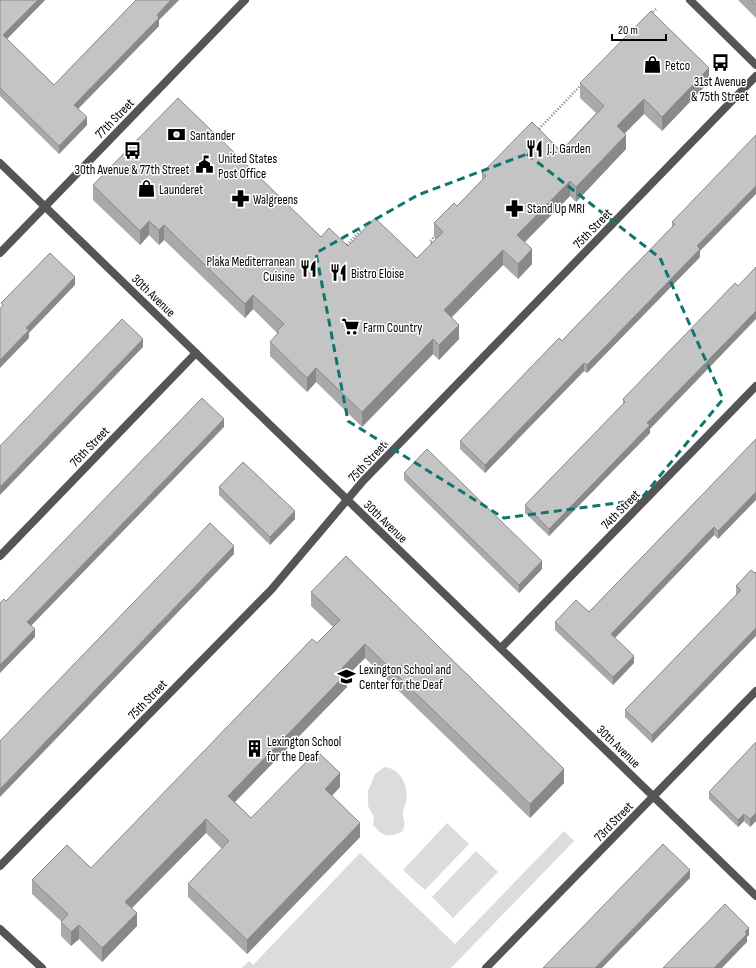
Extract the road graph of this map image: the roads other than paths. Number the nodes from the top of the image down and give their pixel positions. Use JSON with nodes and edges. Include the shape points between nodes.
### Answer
{"nodes":[{"id":1,"x":245,"y":0,"type":"edge"},
{"id":2,"x":690,"y":0,"type":"edge"},
{"id":3,"x":756,"y":65,"type":"edge"},
{"id":4,"x":756,"y":76,"type":"edge"},
{"id":5,"x":0,"y":163,"type":"edge"},
{"id":6,"x":45,"y":207,"type":"junction"},
{"id":7,"x":0,"y":253,"type":"edge"},
{"id":8,"x":196,"y":353,"type":"junction"},
{"id":9,"x":756,"y":386,"type":"edge"},
{"id":10,"x":347,"y":500,"type":"junction"},
{"id":11,"x":0,"y":556,"type":"edge"},
{"id":12,"x":501,"y":648,"type":"junction"},
{"id":13,"x":756,"y":691,"type":"edge"},
{"id":14,"x":653,"y":796,"type":"junction"},
{"id":15,"x":0,"y":866,"type":"edge"},
{"id":16,"x":756,"y":896,"type":"edge"},
{"id":17,"x":0,"y":928,"type":"edge"},
{"id":18,"x":42,"y":968,"type":"edge"},
{"id":19,"x":486,"y":968,"type":"edge"}],
"edges":[{"from":1,"to":6,"type":"street","name":"77th Street"},
{"from":2,"to":3,"type":"street"},
{"from":4,"to":10,"type":"street","name":"75th Street"},
{"from":5,"to":6,"type":"street","name":"30th Avenue"},
{"from":6,"to":7,"type":"street","name":"77th Street"},
{"from":6,"to":8,"type":"street","name":"30th Avenue"},
{"from":8,"to":10,"type":"street","name":"30th Avenue"},
{"from":8,"to":11,"type":"street","name":"76th Street"},
{"from":9,"to":12,"type":"street","name":"74th Street"},
{"from":10,"to":12,"type":"street","name":"30th Avenue"},
{"from":10,"to":15,"type":"street","name":"75th Street","via":[[271,590]]},
{"from":12,"to":14,"type":"street","name":"30th Avenue"},
{"from":13,"to":14,"type":"street","name":"73rd Street"},
{"from":14,"to":16,"type":"street","name":"30th Avenue"},
{"from":14,"to":19,"type":"street","name":"73rd Street"},
{"from":17,"to":18,"type":"street"}]}
